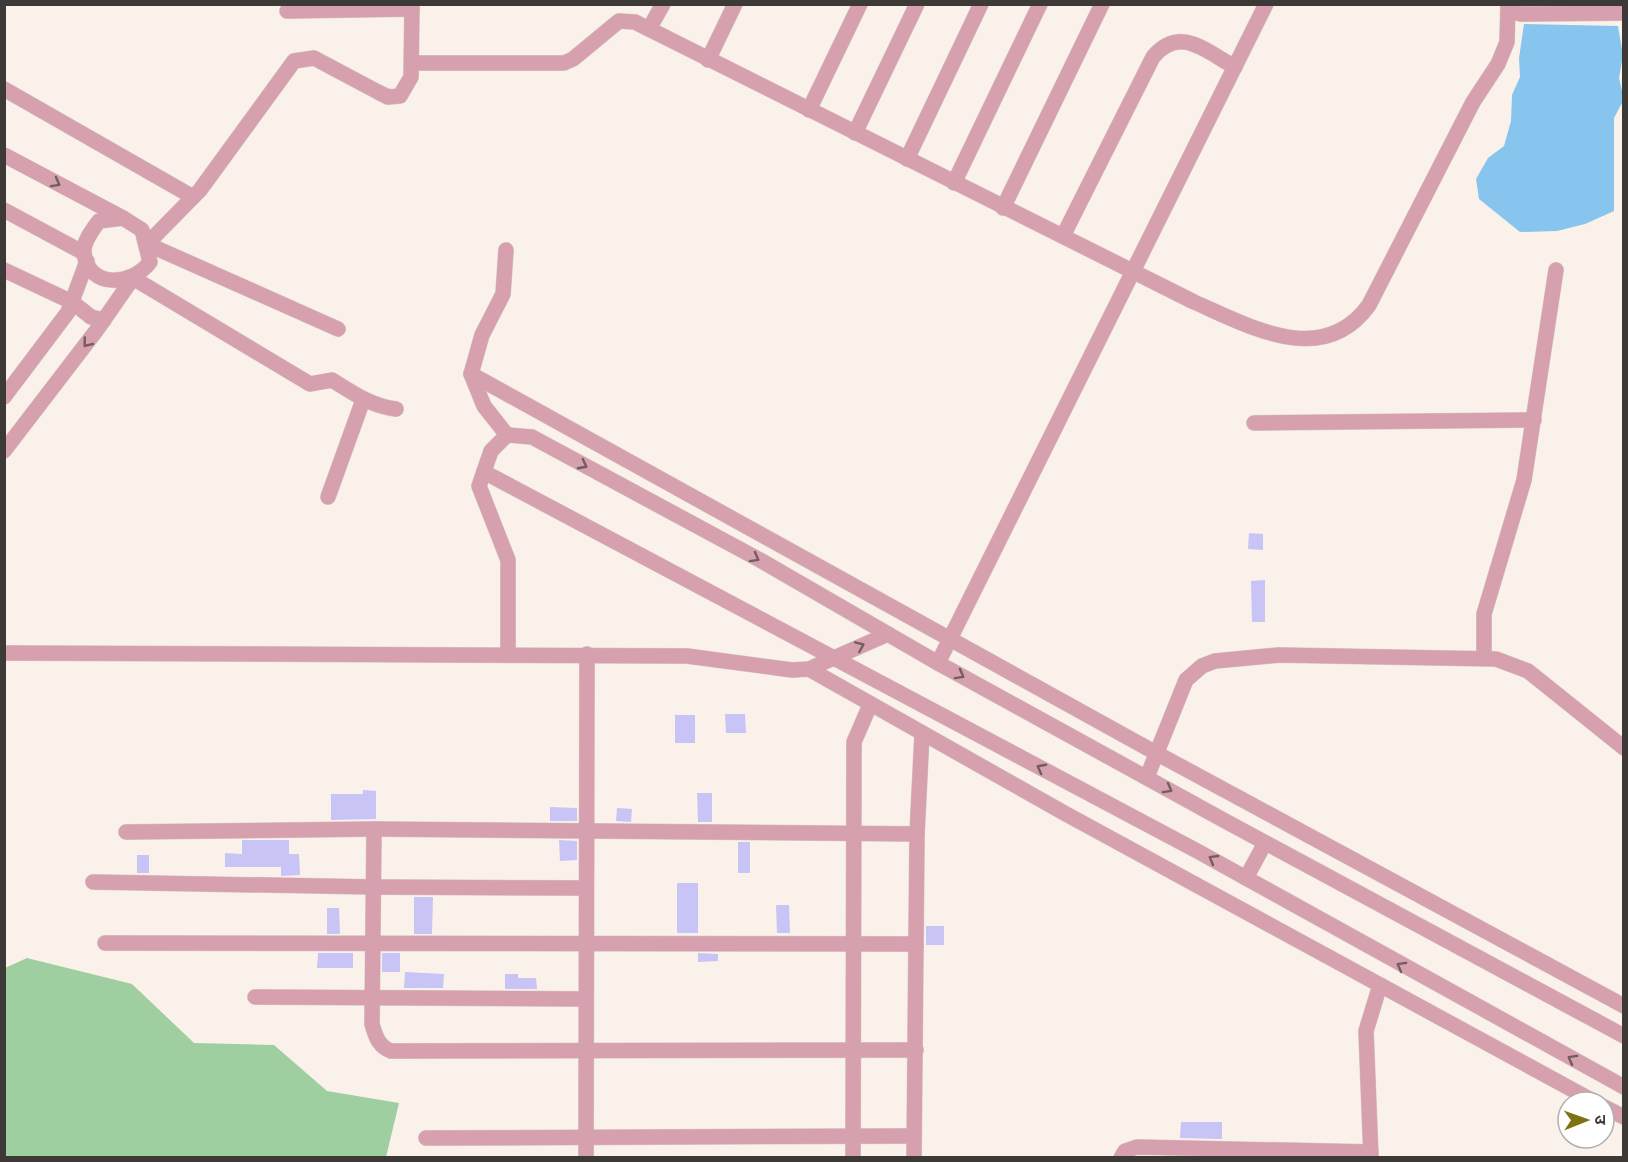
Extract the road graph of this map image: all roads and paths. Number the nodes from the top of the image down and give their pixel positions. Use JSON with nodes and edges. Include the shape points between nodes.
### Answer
{"nodes":[{"id":1,"x":663,"y":4,"type":"edge"},
{"id":2,"x":735,"y":4,"type":"edge"},
{"id":3,"x":860,"y":4,"type":"edge"},
{"id":4,"x":917,"y":4,"type":"edge"},
{"id":5,"x":981,"y":4,"type":"edge"},
{"id":6,"x":1040,"y":4,"type":"edge"},
{"id":7,"x":1102,"y":4,"type":"edge"},
{"id":8,"x":1266,"y":4,"type":"edge"},
{"id":9,"x":1508,"y":5,"type":"edge"},
{"id":10,"x":412,"y":7,"type":"edge"},
{"id":11,"x":287,"y":11,"type":"dead end"},
{"id":12,"x":1623,"y":14,"type":"edge"},
{"id":13,"x":649,"y":29,"type":"junction"},
{"id":14,"x":708,"y":60,"type":"junction"},
{"id":15,"x":412,"y":63,"type":"junction"},
{"id":16,"x":1234,"y":67,"type":"junction"},
{"id":17,"x":4,"y":89,"type":"edge"},
{"id":18,"x":809,"y":110,"type":"junction"},
{"id":19,"x":855,"y":133,"type":"junction"},
{"id":20,"x":4,"y":155,"type":"edge"},
{"id":21,"x":907,"y":159,"type":"junction"},
{"id":22,"x":954,"y":183,"type":"junction"},
{"id":23,"x":193,"y":197,"type":"junction"},
{"id":24,"x":1004,"y":208,"type":"junction"},
{"id":25,"x":4,"y":210,"type":"edge"},
{"id":26,"x":123,"y":218,"type":"junction"},
{"id":27,"x":1063,"y":236,"type":"junction"},
{"id":28,"x":147,"y":244,"type":"junction"},
{"id":29,"x":506,"y":250,"type":"dead end"},
{"id":30,"x":85,"y":257,"type":"junction"},
{"id":31,"x":1133,"y":269,"type":"junction"},
{"id":32,"x":4,"y":270,"type":"edge"},
{"id":33,"x":1556,"y":270,"type":"dead end"},
{"id":34,"x":133,"y":278,"type":"junction"},
{"id":35,"x":72,"y":302,"type":"junction"},
{"id":36,"x":104,"y":320,"type":"junction"},
{"id":37,"x":338,"y":329,"type":"dead end"},
{"id":38,"x":471,"y":374,"type":"junction"},
{"id":39,"x":4,"y":397,"type":"edge"},
{"id":40,"x":363,"y":400,"type":"junction"},
{"id":41,"x":396,"y":409,"type":"dead end"},
{"id":42,"x":1534,"y":420,"type":"junction"},
{"id":43,"x":1254,"y":423,"type":"dead end"},
{"id":44,"x":507,"y":435,"type":"junction"},
{"id":45,"x":4,"y":451,"type":"edge"},
{"id":46,"x":484,"y":472,"type":"junction"},
{"id":47,"x":328,"y":497,"type":"dead end"},
{"id":48,"x":888,"y":634,"type":"junction"},
{"id":49,"x":950,"y":640,"type":"junction"},
{"id":50,"x":4,"y":653,"type":"edge"},
{"id":51,"x":587,"y":654,"type":"junction"},
{"id":52,"x":508,"y":655,"type":"junction"},
{"id":53,"x":831,"y":658,"type":"junction"},
{"id":54,"x":1484,"y":658,"type":"junction"},
{"id":55,"x":938,"y":663,"type":"junction"},
{"id":56,"x":808,"y":669,"type":"junction"},
{"id":57,"x":870,"y":705,"type":"junction"},
{"id":58,"x":922,"y":734,"type":"junction"},
{"id":59,"x":1623,"y":748,"type":"edge"},
{"id":60,"x":1156,"y":753,"type":"junction"},
{"id":61,"x":1147,"y":777,"type":"junction"},
{"id":62,"x":374,"y":829,"type":"junction"},
{"id":63,"x":126,"y":832,"type":"dead end"},
{"id":64,"x":587,"y":832,"type":"junction"},
{"id":65,"x":854,"y":834,"type":"junction"},
{"id":66,"x":917,"y":834,"type":"junction"},
{"id":67,"x":1265,"y":843,"type":"junction"},
{"id":68,"x":1246,"y":878,"type":"junction"},
{"id":69,"x":93,"y":882,"type":"dead end"},
{"id":70,"x":374,"y":887,"type":"junction"},
{"id":71,"x":586,"y":888,"type":"junction"},
{"id":72,"x":373,"y":941,"type":"junction"},
{"id":73,"x":105,"y":943,"type":"dead end"},
{"id":74,"x":586,"y":944,"type":"junction"},
{"id":75,"x":853,"y":944,"type":"junction"},
{"id":76,"x":916,"y":944,"type":"junction"},
{"id":77,"x":1380,"y":985,"type":"junction"},
{"id":78,"x":255,"y":997,"type":"dead end"},
{"id":79,"x":372,"y":998,"type":"junction"},
{"id":80,"x":585,"y":999,"type":"junction"},
{"id":81,"x":1623,"y":1006,"type":"edge"},
{"id":82,"x":1623,"y":1036,"type":"edge"},
{"id":83,"x":853,"y":1050,"type":"junction"},
{"id":84,"x":916,"y":1050,"type":"junction"},
{"id":85,"x":586,"y":1051,"type":"junction"},
{"id":86,"x":1623,"y":1087,"type":"edge"},
{"id":87,"x":1573,"y":1090,"type":"edge"},
{"id":88,"x":914,"y":1136,"type":"junction"},
{"id":89,"x":853,"y":1137,"type":"junction"},
{"id":90,"x":426,"y":1138,"type":"dead end"},
{"id":91,"x":586,"y":1139,"type":"junction"},
{"id":92,"x":1175,"y":1152,"type":"edge"},
{"id":93,"x":1328,"y":1154,"type":"edge"},
{"id":94,"x":1371,"y":1155,"type":"edge"},
{"id":95,"x":586,"y":1158,"type":"edge"},
{"id":96,"x":853,"y":1158,"type":"edge"},
{"id":97,"x":914,"y":1158,"type":"edge"},
{"id":98,"x":1120,"y":1158,"type":"edge"}],
"edges":[{"from":1,"to":13,"type":"street"},
{"from":2,"to":14,"type":"street"},
{"from":3,"to":18,"type":"street"},
{"from":4,"to":19,"type":"street"},
{"from":5,"to":21,"type":"street"},
{"from":6,"to":22,"type":"street"},
{"from":7,"to":24,"type":"street"},
{"from":8,"to":16,"type":"street"},
{"from":9,"to":12,"type":"street","via":[[1521,14]]},
{"from":9,"to":31,"type":"street","via":[[1507,42],[1498,64],[1473,102],[1369,305],[1353,324],[1318,337],[1279,337],[1194,302]]},
{"from":10,"to":11,"type":"street"},
{"from":10,"to":15,"type":"street"},
{"from":13,"to":14,"type":"street"},
{"from":13,"to":15,"type":"street","via":[[619,21],[573,59],[554,64]]},
{"from":14,"to":18,"type":"street"},
{"from":15,"to":23,"type":"street","via":[[407,86],[394,98],[314,58],[294,61]]},
{"from":16,"to":27,"type":"street","via":[[1188,42],[1164,44],[1153,57]]},
{"from":16,"to":31,"type":"street"},
{"from":17,"to":23,"type":"street"},
{"from":18,"to":19,"type":"street"},
{"from":19,"to":21,"type":"street"},
{"from":20,"to":26,"type":"street","one_way":true},
{"from":21,"to":22,"type":"street"},
{"from":22,"to":24,"type":"street"},
{"from":23,"to":28,"type":"street"},
{"from":24,"to":27,"type":"street"},
{"from":25,"to":30,"type":"street"},
{"from":26,"to":28,"type":"street","via":[[142,230]]},
{"from":26,"to":30,"type":"street","via":[[99,221],[86,242]]},
{"from":27,"to":31,"type":"street"},
{"from":28,"to":34,"type":"street","via":[[150,262]]},
{"from":28,"to":37,"type":"street"},
{"from":29,"to":38,"type":"street","via":[[503,294],[482,335]]},
{"from":30,"to":34,"type":"street","via":[[97,274],[108,280]]},
{"from":30,"to":35,"type":"street"},
{"from":31,"to":49,"type":"street"},
{"from":32,"to":35,"type":"street"},
{"from":33,"to":42,"type":"street"},
{"from":34,"to":36,"type":"street"},
{"from":34,"to":40,"type":"street","via":[[310,384],[332,380]]},
{"from":35,"to":36,"type":"street","via":[[91,317]]},
{"from":35,"to":39,"type":"street"},
{"from":36,"to":45,"type":"street","one_way":true},
{"from":38,"to":44,"type":"street","via":[[484,406]]},
{"from":38,"to":49,"type":"street"},
{"from":40,"to":41,"type":"street"},
{"from":40,"to":47,"type":"street"},
{"from":42,"to":43,"type":"street"},
{"from":42,"to":54,"type":"street","via":[[1524,480],[1487,599]]},
{"from":44,"to":46,"type":"street","via":[[491,451]]},
{"from":44,"to":48,"type":"street","one_way":true,"via":[[532,437]]},
{"from":46,"to":52,"type":"street","via":[[480,493],[508,560]]},
{"from":46,"to":53,"type":"street"},
{"from":53,"to":48,"type":"street","one_way":true},
{"from":48,"to":55,"type":"street"},
{"from":49,"to":55,"type":"street"},
{"from":49,"to":60,"type":"street"},
{"from":50,"to":52,"type":"street"},
{"from":51,"to":52,"type":"street"},
{"from":51,"to":56,"type":"street","via":[[710,657],[778,669]]},
{"from":51,"to":64,"type":"street"},
{"from":53,"to":56,"type":"street"},
{"from":68,"to":53,"type":"street","one_way":true},
{"from":54,"to":59,"type":"street","via":[[1528,671]]},
{"from":54,"to":60,"type":"street","via":[[1279,655],[1215,661],[1186,680]]},
{"from":55,"to":61,"type":"street","one_way":true},
{"from":56,"to":57,"type":"street"},
{"from":57,"to":58,"type":"street"},
{"from":57,"to":65,"type":"street","via":[[854,742]]},
{"from":58,"to":66,"type":"street"},
{"from":58,"to":77,"type":"street"},
{"from":60,"to":61,"type":"street"},
{"from":60,"to":81,"type":"street"},
{"from":61,"to":67,"type":"street","one_way":true},
{"from":62,"to":63,"type":"street"},
{"from":62,"to":64,"type":"street"},
{"from":62,"to":70,"type":"street"},
{"from":64,"to":65,"type":"street"},
{"from":64,"to":71,"type":"street"},
{"from":65,"to":66,"type":"street"},
{"from":65,"to":75,"type":"street"},
{"from":66,"to":76,"type":"street"},
{"from":67,"to":68,"type":"street"},
{"from":67,"to":82,"type":"street"},
{"from":86,"to":68,"type":"street","one_way":true},
{"from":69,"to":70,"type":"street"},
{"from":70,"to":71,"type":"street"},
{"from":70,"to":72,"type":"street"},
{"from":71,"to":74,"type":"street"},
{"from":72,"to":73,"type":"street"},
{"from":72,"to":74,"type":"street"},
{"from":72,"to":79,"type":"street"},
{"from":74,"to":75,"type":"street"},
{"from":74,"to":80,"type":"street"},
{"from":75,"to":76,"type":"street"},
{"from":75,"to":83,"type":"street"},
{"from":76,"to":84,"type":"street"},
{"from":77,"to":87,"type":"street"},
{"from":77,"to":94,"type":"street","via":[[1366,1031]]},
{"from":78,"to":79,"type":"street"},
{"from":79,"to":80,"type":"street"},
{"from":79,"to":85,"type":"street","via":[[376,1038],[391,1051]]},
{"from":80,"to":85,"type":"street"},
{"from":83,"to":84,"type":"street"},
{"from":83,"to":85,"type":"street"},
{"from":83,"to":89,"type":"street"},
{"from":84,"to":88,"type":"street"},
{"from":85,"to":91,"type":"street"},
{"from":88,"to":89,"type":"street"},
{"from":88,"to":97,"type":"street"},
{"from":89,"to":91,"type":"street"},
{"from":89,"to":96,"type":"street"},
{"from":90,"to":91,"type":"street"},
{"from":91,"to":95,"type":"street"},
{"from":92,"to":93,"type":"street"},
{"from":92,"to":98,"type":"street","via":[[1137,1147],[1125,1151]]},
{"from":93,"to":94,"type":"street"}]}
